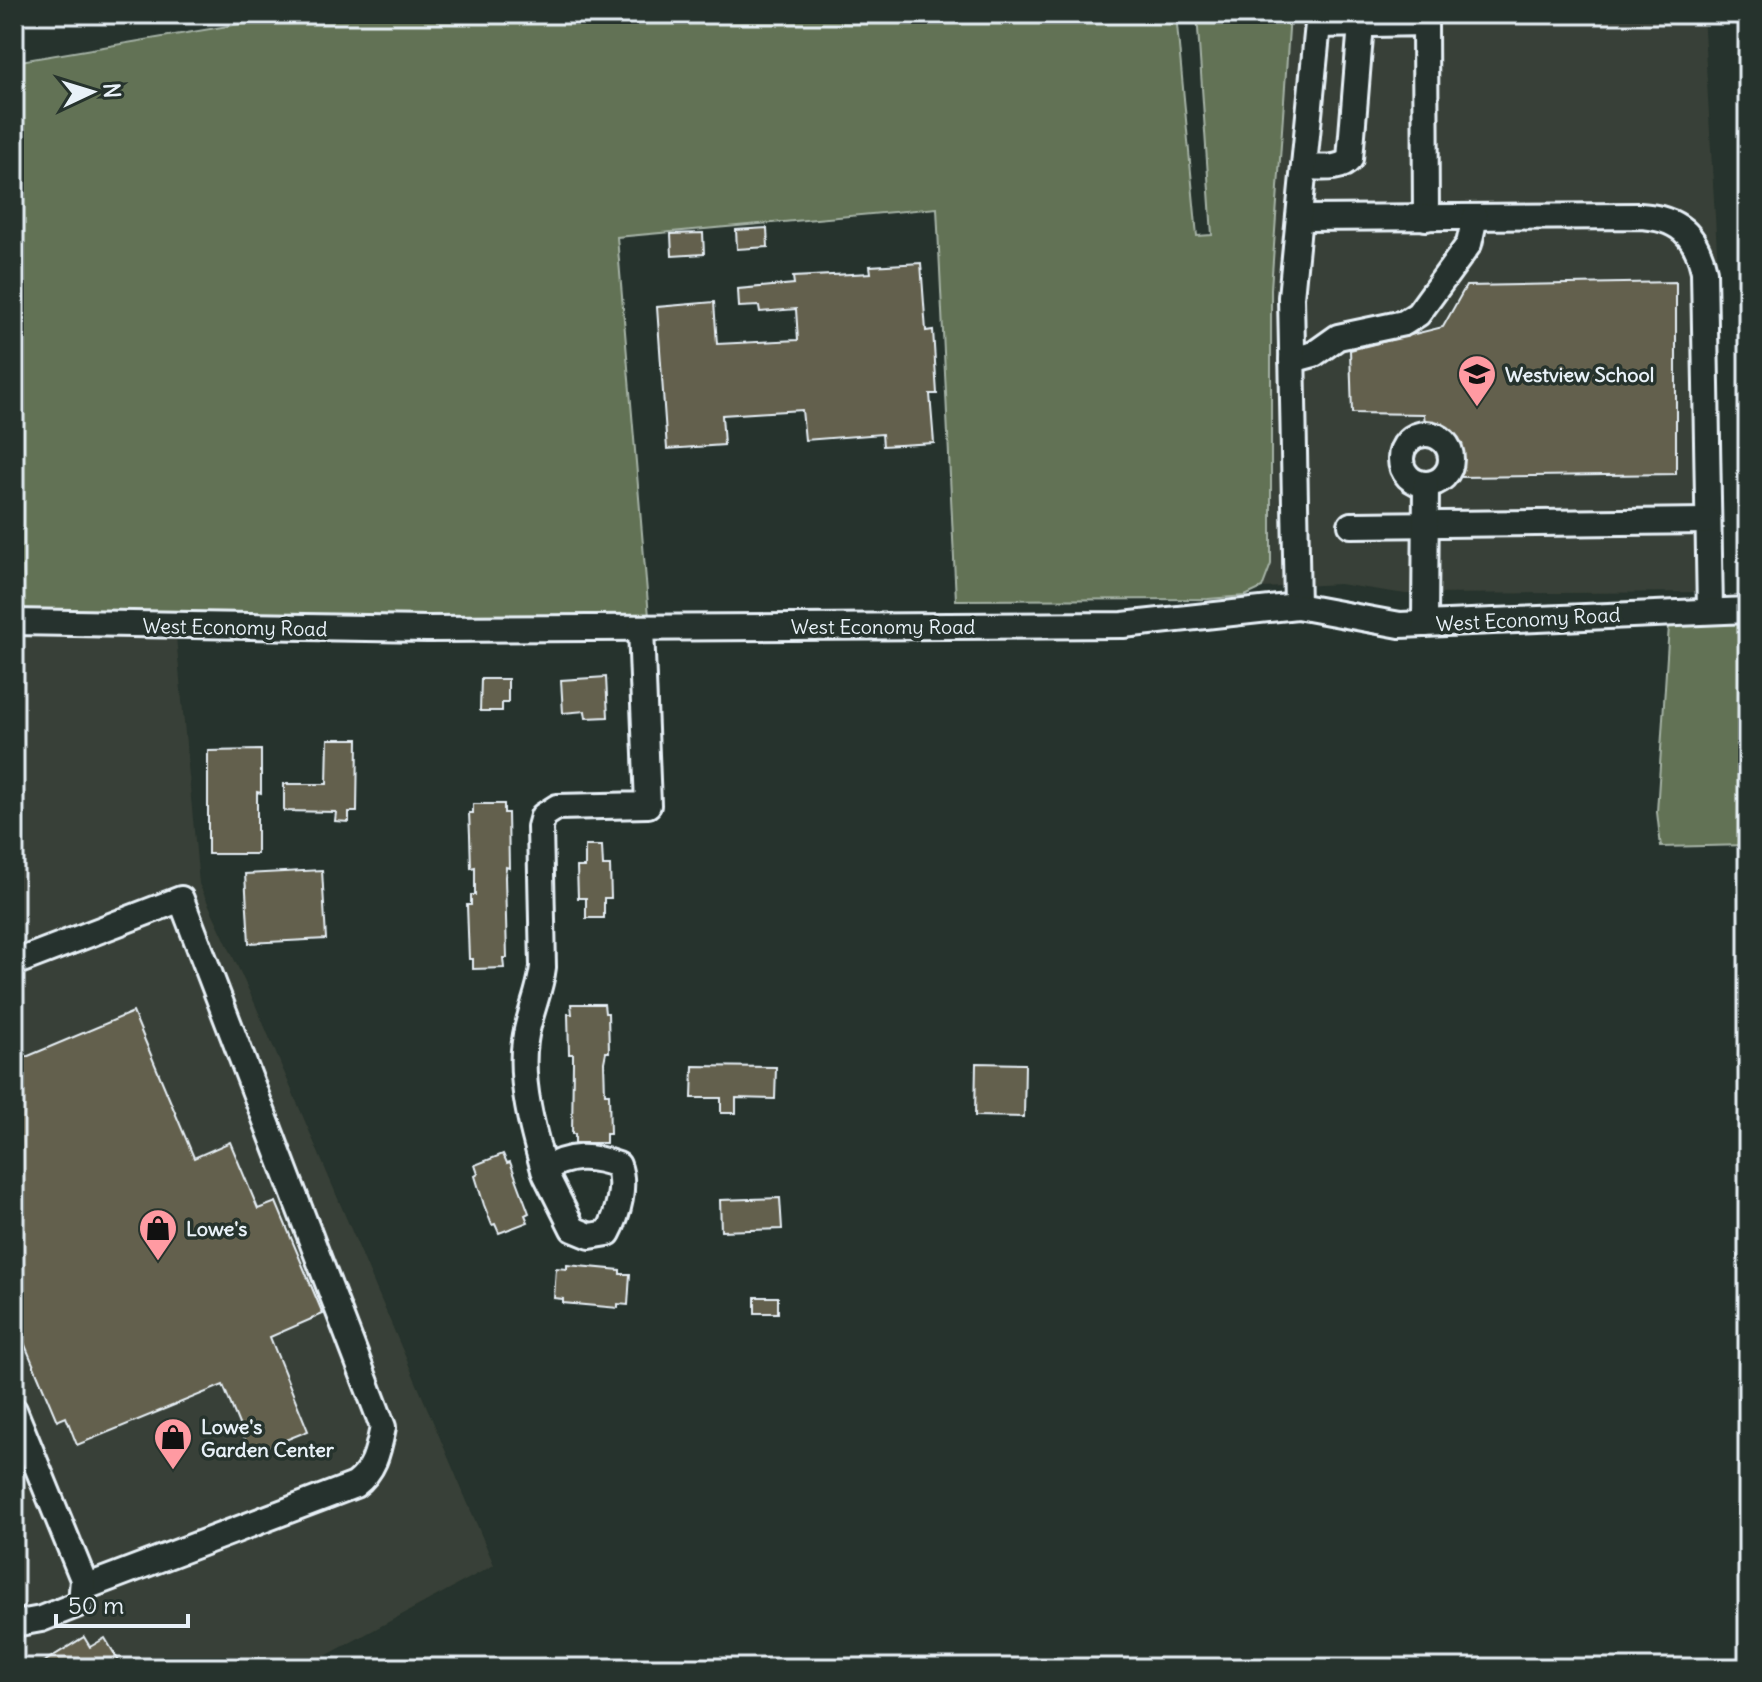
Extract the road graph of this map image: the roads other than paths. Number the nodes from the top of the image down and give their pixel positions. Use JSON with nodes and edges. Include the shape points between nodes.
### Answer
{"nodes":[{"id":1,"x":1319,"y":19,"type":"edge"},
{"id":2,"x":1414,"y":19,"type":"edge"},
{"id":3,"x":1361,"y":24,"type":"junction"},
{"id":4,"x":1304,"y":167,"type":"junction"},
{"id":5,"x":1475,"y":217,"type":"junction"},
{"id":6,"x":1299,"y":218,"type":"junction"},
{"id":7,"x":1426,"y":218,"type":"junction"},
{"id":8,"x":1292,"y":360,"type":"junction"},
{"id":9,"x":1426,"y":484,"type":"dead end"},
{"id":10,"x":1708,"y":521,"type":"junction"},
{"id":11,"x":1351,"y":525,"type":"dead end"},
{"id":12,"x":1426,"y":525,"type":"junction"},
{"id":13,"x":1297,"y":606,"type":"junction"},
{"id":14,"x":1748,"y":610,"type":"edge"},
{"id":15,"x":1710,"y":611,"type":"junction"},
{"id":16,"x":14,"y":622,"type":"edge"},
{"id":17,"x":1425,"y":624,"type":"junction"},
{"id":18,"x":641,"y":628,"type":"junction"},
{"id":19,"x":14,"y":963,"type":"edge"},
{"id":20,"x":544,"y":1170,"type":"dead end"},
{"id":21,"x":14,"y":1410,"type":"edge"},
{"id":22,"x":83,"y":1588,"type":"junction"},
{"id":23,"x":14,"y":1624,"type":"edge"}],
"edges":[{"from":1,"to":3,"type":"street"},
{"from":1,"to":4,"type":"street"},
{"from":2,"to":3,"type":"street"},
{"from":2,"to":7,"type":"street"},
{"from":3,"to":4,"type":"street","via":[[1350,159],[1340,167]]},
{"from":4,"to":6,"type":"street"},
{"from":5,"to":7,"type":"street"},
{"from":5,"to":8,"type":"street","via":[[1469,244],[1418,314],[1404,323],[1338,337],[1314,354]]},
{"from":5,"to":10,"type":"street","via":[[1658,217],[1672,221],[1691,239],[1704,271]]},
{"from":6,"to":7,"type":"street"},
{"from":6,"to":8,"type":"street","via":[[1291,297]]},
{"from":8,"to":13,"type":"street"},
{"from":9,"to":12,"type":"street"},
{"from":10,"to":12,"type":"street"},
{"from":10,"to":15,"type":"street"},
{"from":11,"to":12,"type":"street"},
{"from":12,"to":17,"type":"street"},
{"from":13,"to":17,"type":"street","name":"West Economy Road","via":[[1400,625]]},
{"from":13,"to":18,"type":"street","name":"West Economy Road","via":[[1123,625]]},
{"from":14,"to":15,"type":"street","name":"West Economy Road"},
{"from":15,"to":17,"type":"street","name":"West Economy Road"},
{"from":16,"to":18,"type":"street","name":"West Economy Road"},
{"from":18,"to":20,"type":"street","via":[[648,805],[557,807],[543,816],[540,827],[543,967],[524,1054],[530,1123]]},
{"from":19,"to":22,"type":"street","via":[[181,899],[383,1427],[377,1458],[355,1485]]},
{"from":21,"to":22,"type":"street"},
{"from":22,"to":23,"type":"street","via":[[81,1603]]}]}
